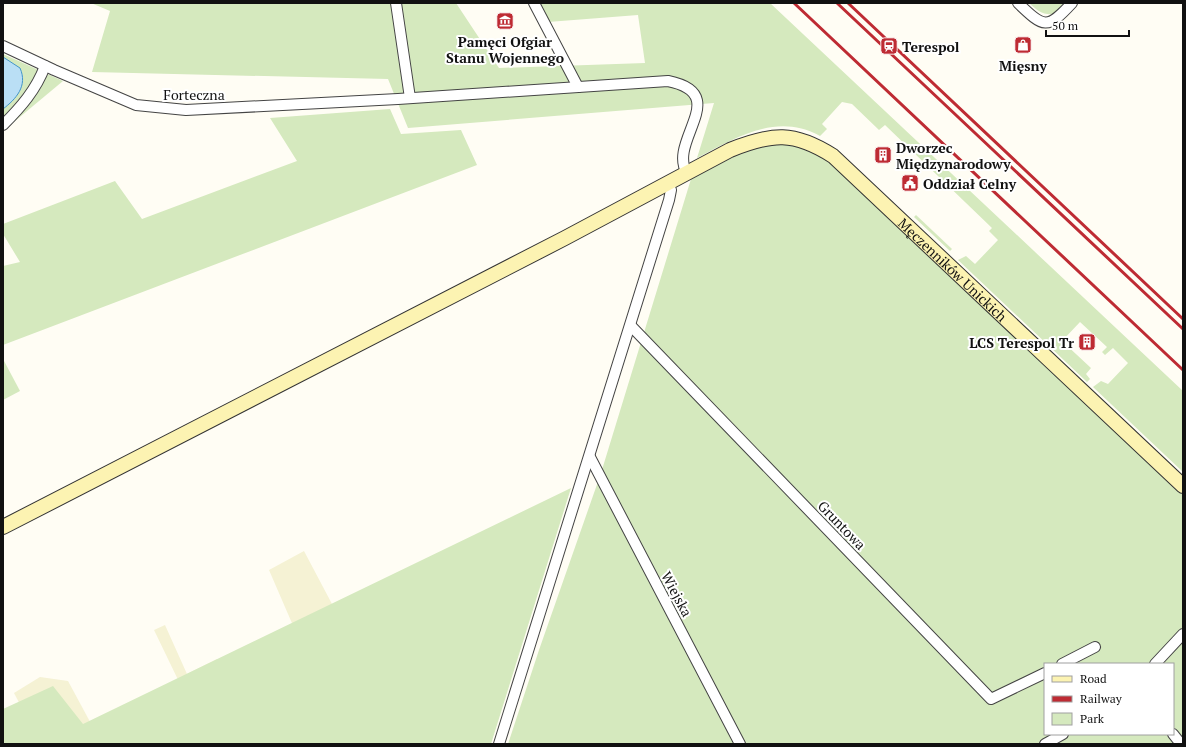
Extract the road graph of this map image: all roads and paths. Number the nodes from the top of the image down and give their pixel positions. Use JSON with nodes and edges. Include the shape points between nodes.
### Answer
{"nodes":[{"id":1,"x":396,"y":3,"type":"edge"},
{"id":2,"x":534,"y":3,"type":"edge"},
{"id":3,"x":1018,"y":3,"type":"edge"},
{"id":4,"x":1072,"y":3,"type":"edge"},
{"id":5,"x":3,"y":46,"type":"edge"},
{"id":6,"x":45,"y":66,"type":"junction"},
{"id":7,"x":578,"y":87,"type":"junction"},
{"id":8,"x":410,"y":98,"type":"junction"},
{"id":9,"x":3,"y":124,"type":"edge"},
{"id":10,"x":691,"y":171,"type":"junction"},
{"id":11,"x":668,"y":183,"type":"junction"},
{"id":12,"x":631,"y":326,"type":"junction"},
{"id":13,"x":590,"y":457,"type":"junction"},
{"id":14,"x":1183,"y":486,"type":"edge"},
{"id":15,"x":3,"y":526,"type":"edge"},
{"id":16,"x":1183,"y":634,"type":"edge"},
{"id":17,"x":1096,"y":647,"type":"dead end"},
{"id":18,"x":1064,"y":663,"type":"edge"},
{"id":19,"x":1156,"y":663,"type":"edge"},
{"id":20,"x":1044,"y":673,"type":"edge"},
{"id":21,"x":1061,"y":735,"type":"edge"},
{"id":22,"x":1174,"y":735,"type":"edge"},
{"id":23,"x":1182,"y":743,"type":"edge"},
{"id":24,"x":499,"y":744,"type":"edge"},
{"id":25,"x":740,"y":744,"type":"edge"},
{"id":26,"x":1045,"y":744,"type":"edge"}],
"edges":[{"from":1,"to":8,"type":"street"},
{"from":2,"to":7,"type":"street"},
{"from":3,"to":4,"type":"street","via":[[1035,19],[1047,23],[1055,20]]},
{"from":5,"to":6,"type":"street","name":"Forteczna"},
{"from":6,"to":8,"type":"street","name":"Forteczna","via":[[136,105],[186,110]]},
{"from":6,"to":9,"type":"street","via":[[29,98]]},
{"from":7,"to":8,"type":"street","name":"Forteczna"},
{"from":7,"to":10,"type":"street","name":"Forteczna","via":[[668,81],[690,88],[696,94],[698,102],[682,161]]},
{"from":10,"to":11,"type":"main road","name":"Męczenników Unickich"},
{"from":10,"to":14,"type":"main road","name":"Męczenników Unickich","via":[[730,150],[766,138],[798,139],[833,156]]},
{"from":11,"to":12,"type":"street","via":[[671,190],[669,200]]},
{"from":11,"to":15,"type":"main road","name":"Męczenników Unickich"},
{"from":12,"to":13,"type":"street"},
{"from":12,"to":20,"type":"street","name":"Gruntowa","via":[[991,699]]},
{"from":13,"to":24,"type":"street"},
{"from":13,"to":25,"type":"street","name":"Wiejska"},
{"from":16,"to":19,"type":"street"},
{"from":17,"to":18,"type":"street"},
{"from":21,"to":26,"type":"street"},
{"from":22,"to":23,"type":"street"}]}
